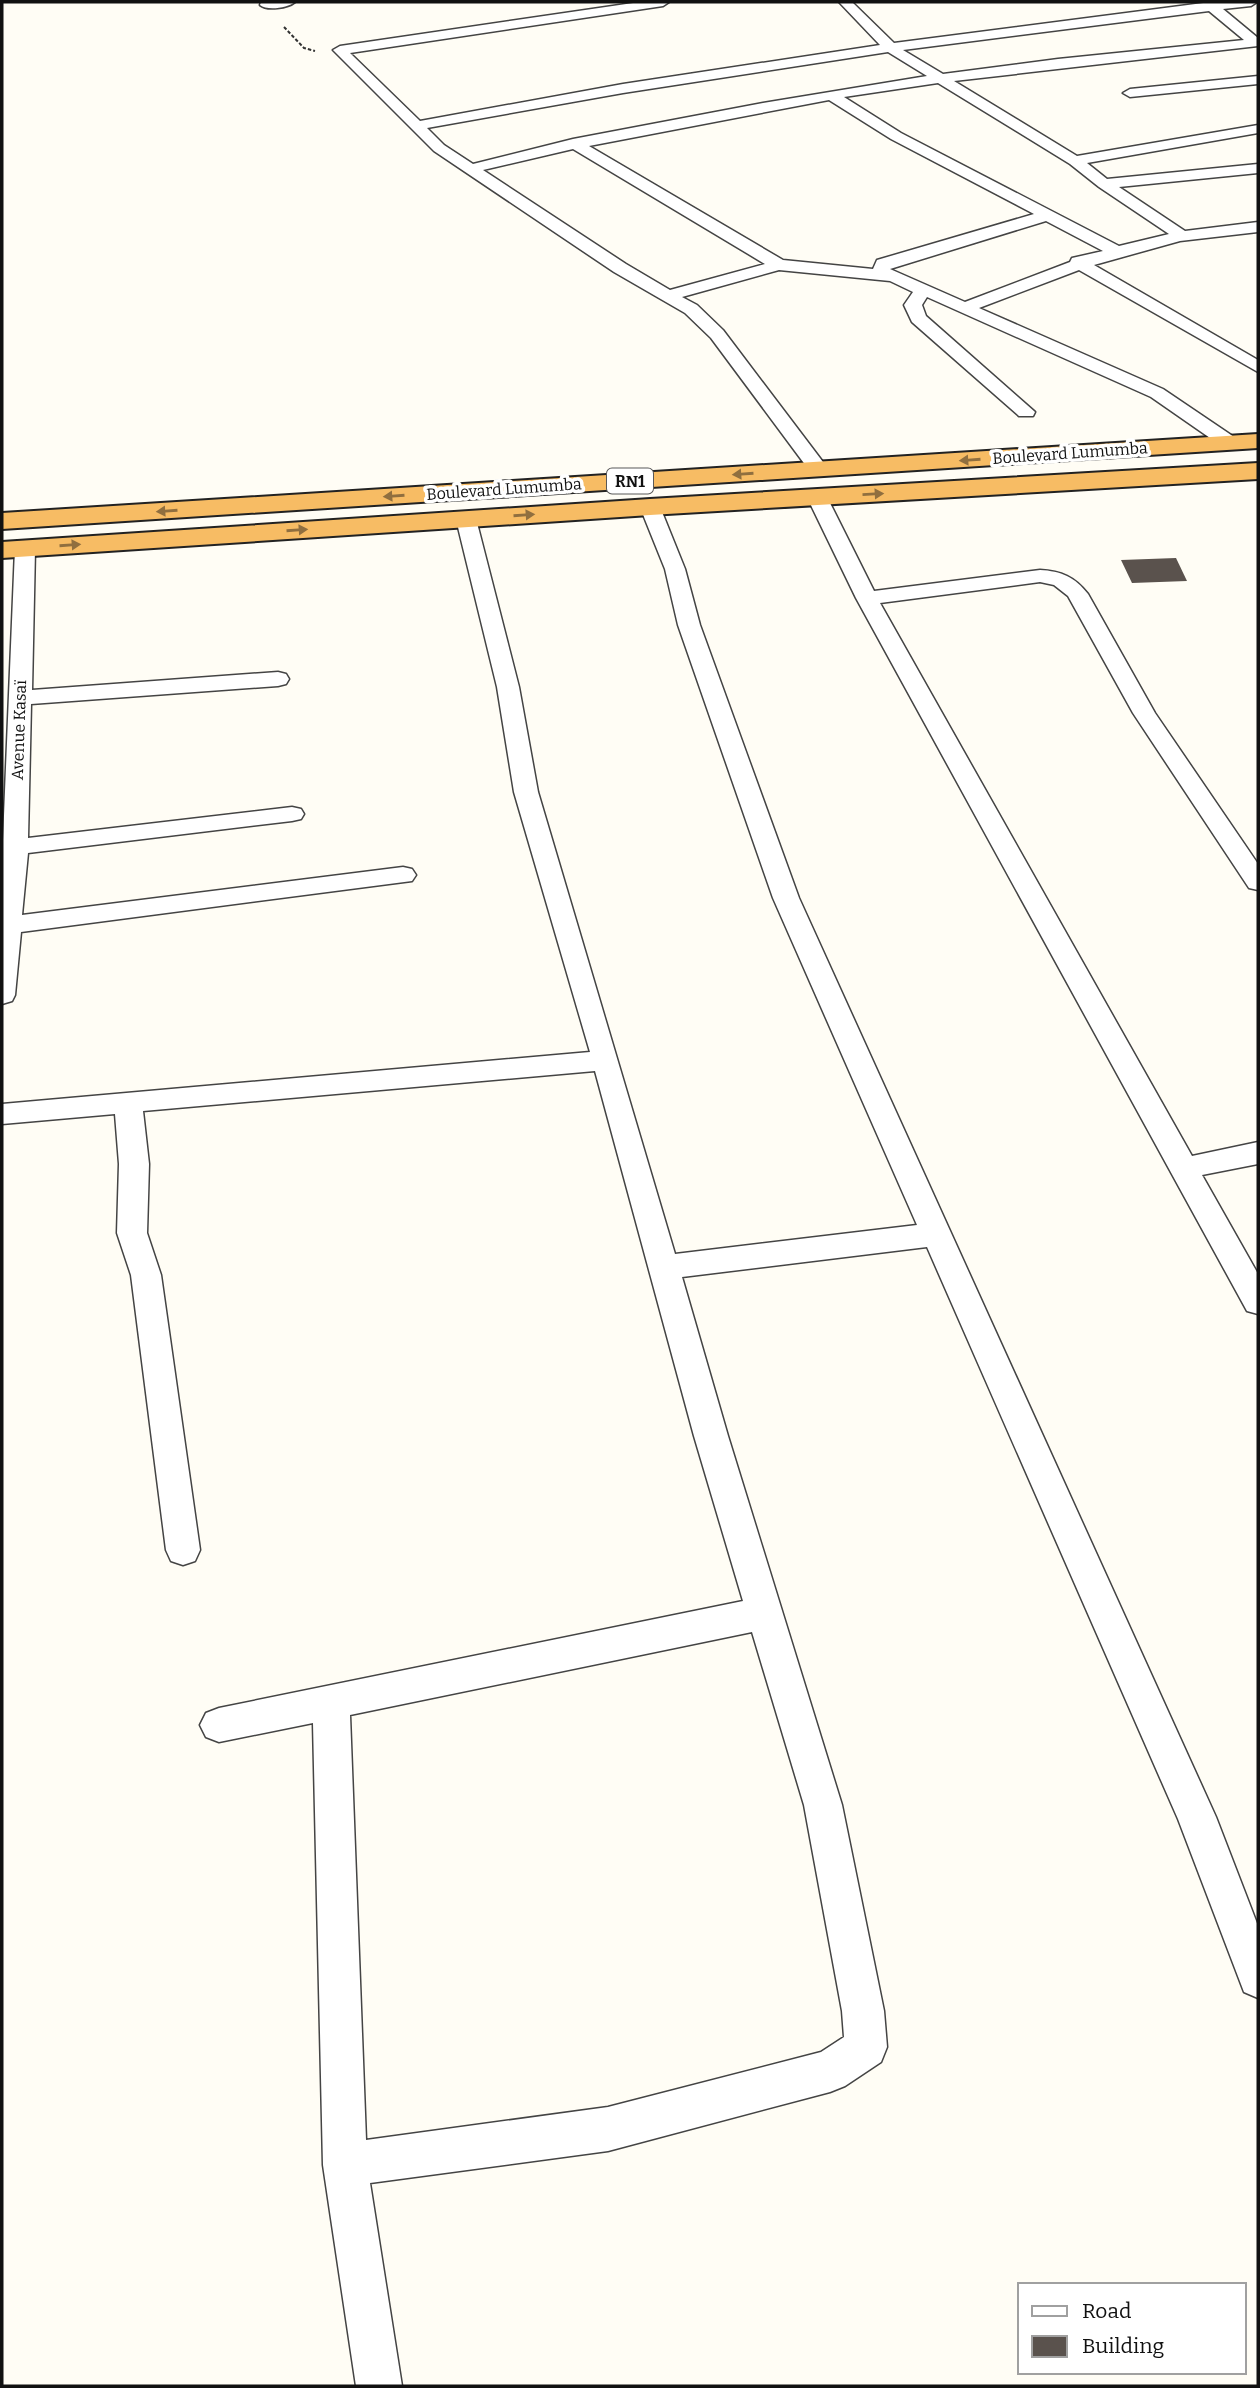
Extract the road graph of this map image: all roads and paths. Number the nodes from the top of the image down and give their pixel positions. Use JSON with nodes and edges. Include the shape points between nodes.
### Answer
{"nodes":[{"id":1,"x":289,"y":2,"type":"edge"},
{"id":2,"x":663,"y":2,"type":"edge"},
{"id":3,"x":845,"y":2,"type":"edge"},
{"id":4,"x":1251,"y":2,"type":"edge"},
{"id":5,"x":629,"y":4,"type":"edge"},
{"id":6,"x":266,"y":5,"type":"joint"},
{"id":7,"x":1211,"y":6,"type":"junction"},
{"id":8,"x":1092,"y":7,"type":"dead end"},
{"id":9,"x":1109,"y":18,"type":"junction"},
{"id":10,"x":891,"y":48,"type":"junction"},
{"id":11,"x":340,"y":50,"type":"junction"},
{"id":12,"x":937,"y":78,"type":"junction"},
{"id":13,"x":1258,"y":80,"type":"edge"},
{"id":14,"x":1130,"y":93,"type":"dead end"},
{"id":15,"x":831,"y":95,"type":"junction"},
{"id":16,"x":415,"y":126,"type":"junction"},
{"id":17,"x":1258,"y":129,"type":"edge"},
{"id":18,"x":573,"y":143,"type":"junction"},
{"id":19,"x":1075,"y":161,"type":"junction"},
{"id":20,"x":1258,"y":168,"type":"edge"},
{"id":21,"x":470,"y":169,"type":"junction"},
{"id":22,"x":1104,"y":184,"type":"junction"},
{"id":23,"x":1049,"y":215,"type":"junction"},
{"id":24,"x":1258,"y":227,"type":"edge"},
{"id":25,"x":1182,"y":236,"type":"junction"},
{"id":26,"x":1116,"y":251,"type":"junction"},
{"id":27,"x":1078,"y":262,"type":"junction"},
{"id":28,"x":779,"y":265,"type":"junction"},
{"id":29,"x":890,"y":276,"type":"junction"},
{"id":30,"x":923,"y":290,"type":"junction"},
{"id":31,"x":666,"y":296,"type":"junction"},
{"id":32,"x":964,"y":308,"type":"junction"},
{"id":33,"x":1258,"y":367,"type":"edge"},
{"id":34,"x":1026,"y":412,"type":"dead end"},
{"id":35,"x":1258,"y":441,"type":"edge"},
{"id":36,"x":1230,"y":443,"type":"junction"},
{"id":37,"x":819,"y":470,"type":"junction"},
{"id":38,"x":1258,"y":471,"type":"edge"},
{"id":39,"x":817,"y":497,"type":"junction"},
{"id":40,"x":650,"y":507,"type":"junction"},
{"id":41,"x":466,"y":519,"type":"junction"},
{"id":42,"x":2,"y":521,"type":"edge"},
{"id":43,"x":13,"y":549,"type":"edge"},
{"id":44,"x":867,"y":598,"type":"junction"},
{"id":45,"x":278,"y":679,"type":"dead end"},
{"id":46,"x":20,"y":698,"type":"junction"},
{"id":47,"x":292,"y":814,"type":"dead end"},
{"id":48,"x":11,"y":854,"type":"edge"},
{"id":49,"x":403,"y":875,"type":"dead end"},
{"id":50,"x":1258,"y":882,"type":"edge"},
{"id":51,"x":8,"y":925,"type":"junction"},
{"id":52,"x":2,"y":995,"type":"edge"},
{"id":53,"x":606,"y":1060,"type":"junction"},
{"id":54,"x":128,"y":1102,"type":"junction"},
{"id":55,"x":2,"y":1114,"type":"edge"},
{"id":56,"x":1258,"y":1153,"type":"edge"},
{"id":57,"x":1184,"y":1168,"type":"junction"},
{"id":58,"x":936,"y":1234,"type":"junction"},
{"id":59,"x":665,"y":1268,"type":"junction"},
{"id":60,"x":1258,"y":1302,"type":"edge"},
{"id":61,"x":183,"y":1550,"type":"dead end"},
{"id":62,"x":765,"y":1613,"type":"junction"},
{"id":63,"x":331,"y":1703,"type":"junction"},
{"id":64,"x":219,"y":1726,"type":"dead end"},
{"id":65,"x":1258,"y":1978,"type":"edge"},
{"id":66,"x":345,"y":2165,"type":"junction"},
{"id":67,"x":379,"y":2386,"type":"edge"}],
"edges":[{"from":1,"to":6,"type":"street"},
{"from":2,"to":5,"type":"street"},
{"from":3,"to":10,"type":"street"},
{"from":4,"to":7,"type":"street"},
{"from":5,"to":11,"type":"street","via":[[493,30]]},
{"from":6,"to":11,"type":"path","via":[[304,48]]},
{"from":7,"to":9,"type":"street"},
{"from":7,"to":12,"type":"street","via":[[1256,43]]},
{"from":8,"to":9,"type":"street"},
{"from":9,"to":10,"type":"street"},
{"from":10,"to":12,"type":"street"},
{"from":10,"to":16,"type":"street","via":[[610,89]]},
{"from":11,"to":16,"type":"street"},
{"from":12,"to":15,"type":"street"},
{"from":12,"to":19,"type":"street"},
{"from":13,"to":14,"type":"street"},
{"from":15,"to":18,"type":"street"},
{"from":15,"to":23,"type":"street","via":[[896,136]]},
{"from":16,"to":21,"type":"street"},
{"from":17,"to":19,"type":"street"},
{"from":18,"to":21,"type":"street"},
{"from":18,"to":28,"type":"street"},
{"from":19,"to":22,"type":"street"},
{"from":20,"to":22,"type":"street"},
{"from":21,"to":31,"type":"street"},
{"from":22,"to":25,"type":"street"},
{"from":23,"to":26,"type":"street"},
{"from":23,"to":29,"type":"street","via":[[883,264],[881,271]]},
{"from":24,"to":25,"type":"street"},
{"from":25,"to":26,"type":"street"},
{"from":26,"to":27,"type":"street"},
{"from":27,"to":32,"type":"street"},
{"from":27,"to":33,"type":"street"},
{"from":28,"to":29,"type":"street"},
{"from":28,"to":31,"type":"street"},
{"from":29,"to":30,"type":"street"},
{"from":30,"to":32,"type":"street"},
{"from":30,"to":34,"type":"street","via":[[914,305],[918,318]]},
{"from":31,"to":37,"type":"street","via":[[691,309],[717,334]]},
{"from":32,"to":36,"type":"street","via":[[1157,393]]},
{"from":35,"to":36,"type":"highway","name":"Boulevard Lumumba","number":"RN1"},
{"from":36,"to":37,"type":"highway","name":"Boulevard Lumumba","number":"RN1","one_way":true},
{"from":37,"to":42,"type":"highway","name":"Boulevard Lumumba","number":"RN1","one_way":true},
{"from":39,"to":38,"type":"highway","name":"Boulevard Lumumba","number":"RN1","one_way":true},
{"from":39,"to":40,"type":"highway","name":"Boulevard Lumumba","number":"RN1"},
{"from":39,"to":44,"type":"street"},
{"from":41,"to":40,"type":"highway","name":"Boulevard Lumumba","number":"RN1","one_way":true},
{"from":40,"to":58,"type":"street","via":[[786,898]]},
{"from":43,"to":41,"type":"highway","name":"Boulevard Lumumba","number":"RN1","one_way":true},
{"from":41,"to":53,"type":"street","via":[[508,687],[526,792]]},
{"from":43,"to":46,"type":"street","name":"Avenue Kasaï"},
{"from":44,"to":50,"type":"street","via":[[1040,576],[1067,581],[1144,713]]},
{"from":44,"to":57,"type":"street"},
{"from":45,"to":46,"type":"street"},
{"from":46,"to":48,"type":"street","name":"Avenue Kasaï"},
{"from":47,"to":48,"type":"street"},
{"from":48,"to":51,"type":"street","name":"Avenue Kasaï"},
{"from":49,"to":51,"type":"street"},
{"from":51,"to":52,"type":"street","name":"Avenue Kasaï"},
{"from":53,"to":54,"type":"street"},
{"from":53,"to":59,"type":"street"},
{"from":54,"to":55,"type":"street"},
{"from":54,"to":61,"type":"street","via":[[134,1164],[132,1233],[146,1275]]},
{"from":56,"to":57,"type":"street"},
{"from":57,"to":60,"type":"street"},
{"from":58,"to":59,"type":"street"},
{"from":58,"to":65,"type":"street","via":[[1197,1817]]},
{"from":59,"to":62,"type":"street"},
{"from":62,"to":63,"type":"street"},
{"from":62,"to":66,"type":"street","via":[[823,1805],[866,2047],[830,2071],[608,2129]]},
{"from":63,"to":64,"type":"street"},
{"from":63,"to":66,"type":"street"},
{"from":66,"to":67,"type":"street"}]}
